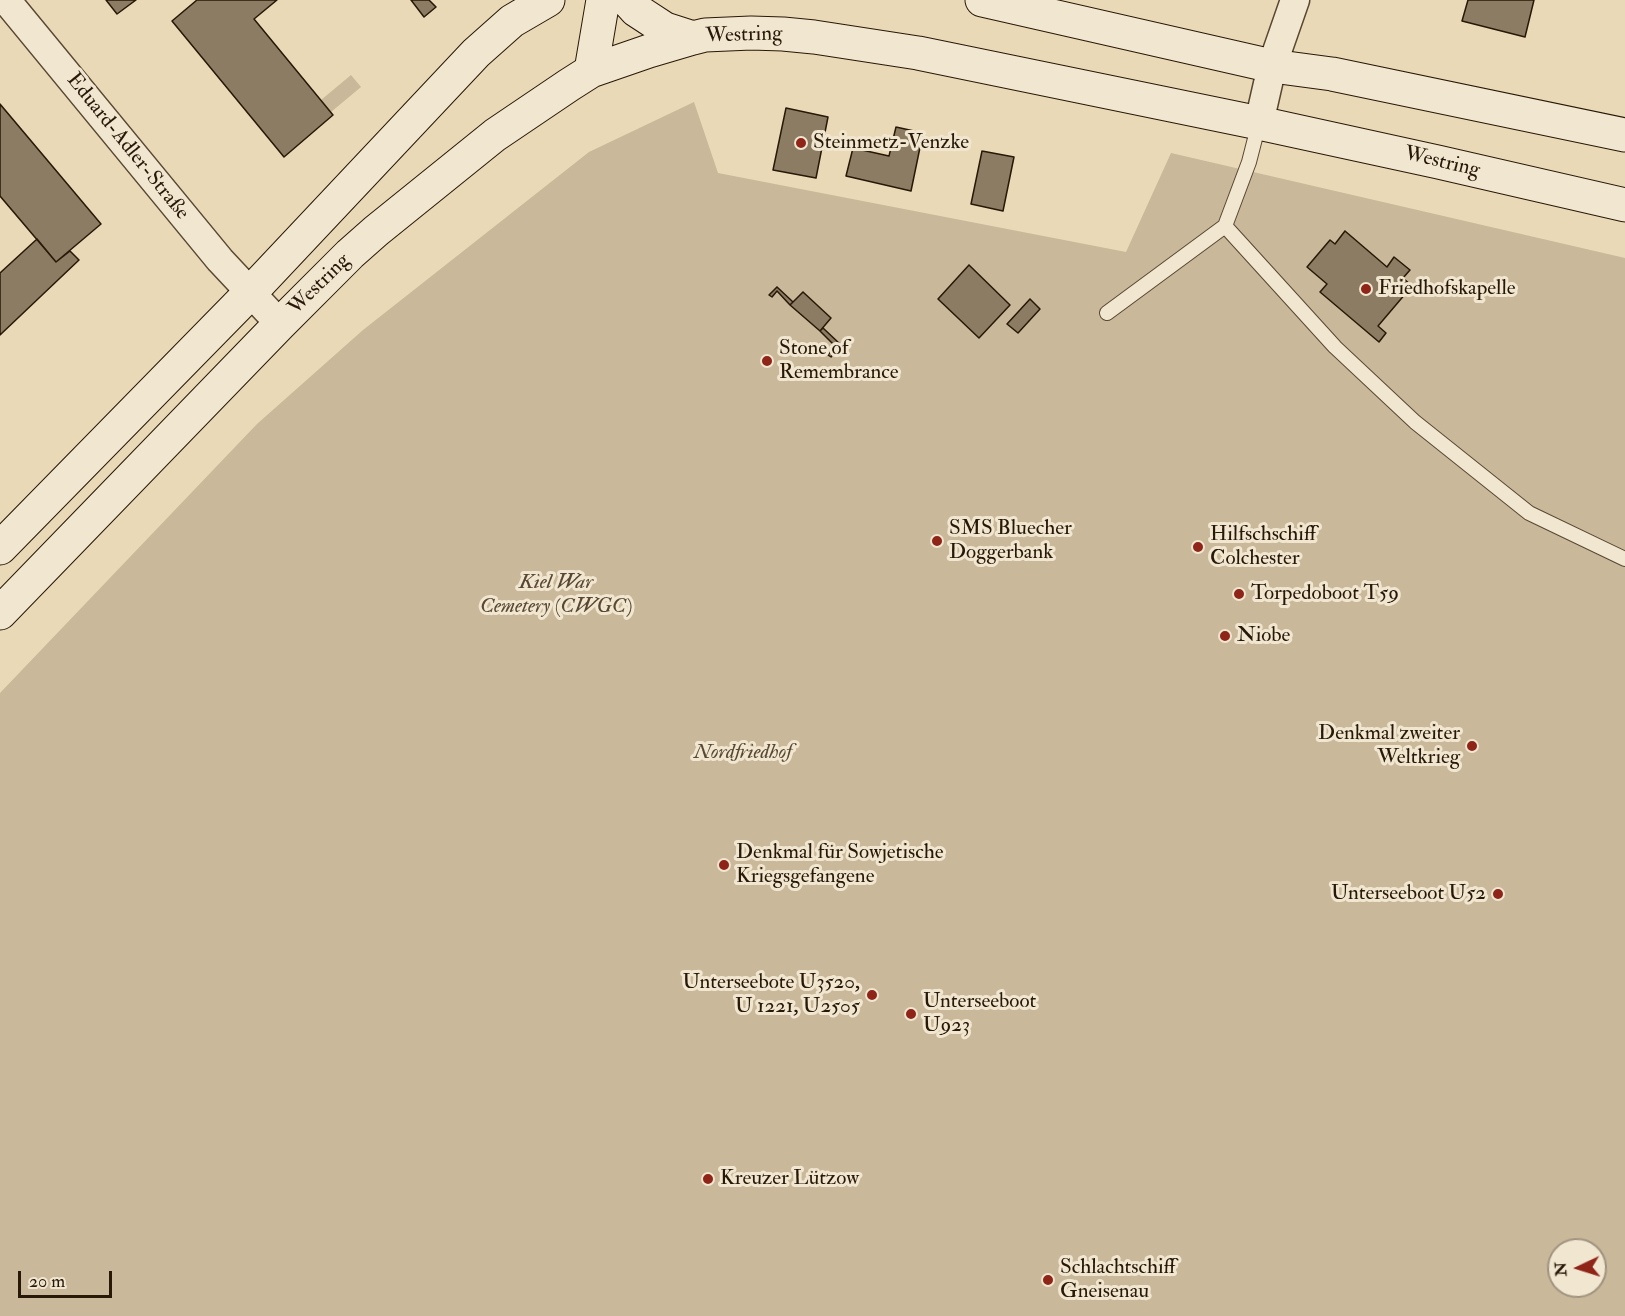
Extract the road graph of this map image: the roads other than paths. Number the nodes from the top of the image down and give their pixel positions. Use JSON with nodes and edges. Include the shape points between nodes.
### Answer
{"nodes":[{"id":1,"x":6,"y":0,"type":"edge"},
{"id":2,"x":548,"y":0,"type":"edge"},
{"id":3,"x":603,"y":0,"type":"edge"},
{"id":4,"x":627,"y":0,"type":"edge"},
{"id":5,"x":982,"y":0,"type":"edge"},
{"id":6,"x":1295,"y":0,"type":"edge"},
{"id":7,"x":693,"y":38,"type":"junction"},
{"id":8,"x":1272,"y":66,"type":"junction"},
{"id":9,"x":591,"y":71,"type":"junction"},
{"id":10,"x":1259,"y":123,"type":"junction"},
{"id":11,"x":1625,"y":135,"type":"edge"},
{"id":12,"x":1625,"y":205,"type":"edge"},
{"id":13,"x":1225,"y":226,"type":"junction"},
{"id":14,"x":250,"y":293,"type":"junction"},
{"id":15,"x":1107,"y":313,"type":"dead end"},
{"id":16,"x":280,"y":324,"type":"junction"},
{"id":17,"x":0,"y":548,"type":"edge"},
{"id":18,"x":1625,"y":559,"type":"edge"},
{"id":19,"x":0,"y":613,"type":"edge"}],
"edges":[{"from":1,"to":14,"type":"street","name":"Eduard-Adler-Straße"},
{"from":2,"to":14,"type":"main road","via":[[512,21],[476,53]]},
{"from":3,"to":9,"type":"main road"},
{"from":4,"to":7,"type":"main road","via":[[665,29]]},
{"from":5,"to":8,"type":"main road"},
{"from":6,"to":8,"type":"street"},
{"from":7,"to":9,"type":"main road","name":"Westring"},
{"from":7,"to":10,"type":"main road","name":"Westring","via":[[751,33],[814,37],[918,53]]},
{"from":8,"to":10,"type":"street"},
{"from":8,"to":11,"type":"main road","via":[[1349,77]]},
{"from":9,"to":16,"type":"main road","name":"Westring","via":[[495,135],[437,181],[350,254]]},
{"from":10,"to":12,"type":"main road","name":"Westring"},
{"from":10,"to":13,"type":"lane"},
{"from":13,"to":15,"type":"lane"},
{"from":13,"to":18,"type":"lane","via":[[1335,347],[1416,422],[1529,513]]},
{"from":14,"to":16,"type":"street","name":"Westring"},
{"from":14,"to":17,"type":"main road"},
{"from":16,"to":19,"type":"main road","name":"Westring"}]}
